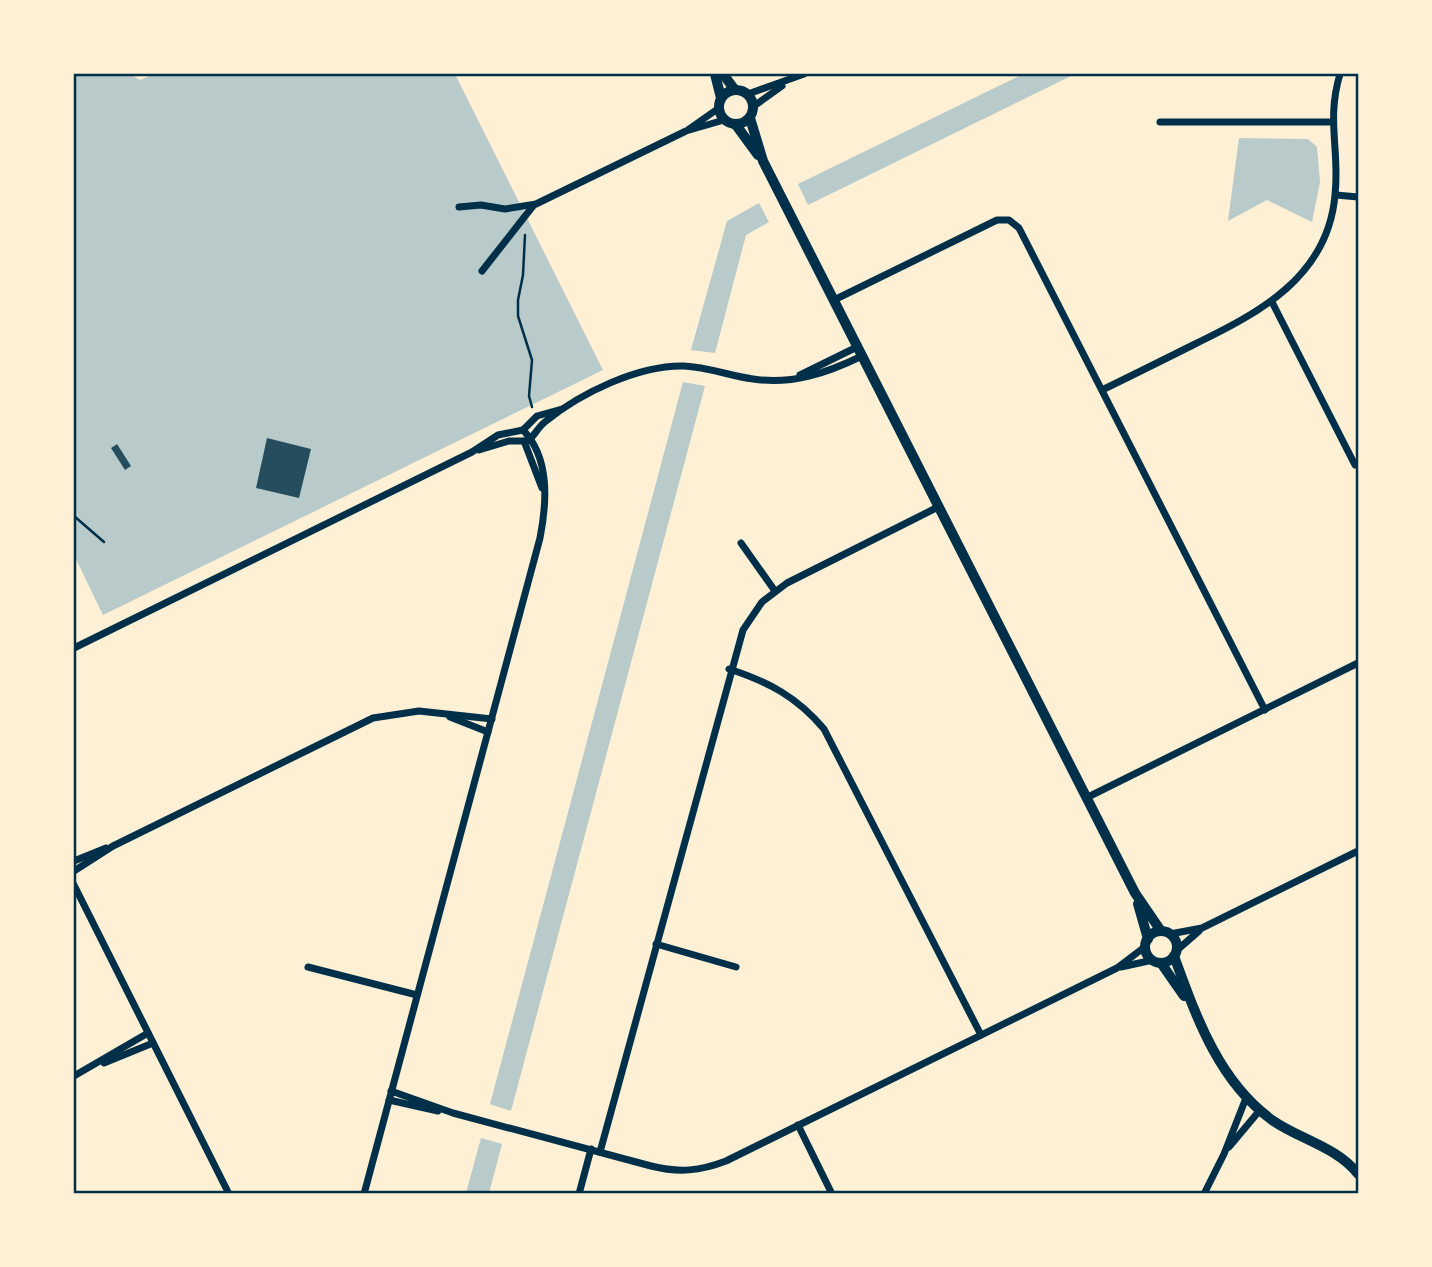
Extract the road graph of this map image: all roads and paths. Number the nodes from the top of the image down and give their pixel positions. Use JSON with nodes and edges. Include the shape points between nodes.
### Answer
{"nodes":[{"id":1,"x":715,"y":74,"type":"edge"},
{"id":2,"x":723,"y":74,"type":"edge"},
{"id":3,"x":804,"y":74,"type":"edge"},
{"id":4,"x":1340,"y":74,"type":"edge"},
{"id":5,"x":788,"y":82,"type":"junction"},
{"id":6,"x":735,"y":90,"type":"junction"},
{"id":7,"x":748,"y":94,"type":"junction"},
{"id":8,"x":720,"y":103,"type":"junction"},
{"id":9,"x":754,"y":106,"type":"junction"},
{"id":10,"x":750,"y":118,"type":"junction"},
{"id":11,"x":724,"y":120,"type":"junction"},
{"id":12,"x":1160,"y":122,"type":"dead end"},
{"id":13,"x":1331,"y":122,"type":"junction"},
{"id":14,"x":736,"y":125,"type":"junction"},
{"id":15,"x":686,"y":131,"type":"junction"},
{"id":16,"x":763,"y":161,"type":"junction"},
{"id":17,"x":1336,"y":195,"type":"junction"},
{"id":18,"x":1359,"y":197,"type":"edge"},
{"id":19,"x":536,"y":204,"type":"junction"},
{"id":20,"x":459,"y":207,"type":"dead end"},
{"id":21,"x":526,"y":232,"type":"dead end"},
{"id":22,"x":482,"y":271,"type":"dead end"},
{"id":23,"x":834,"y":300,"type":"junction"},
{"id":24,"x":1272,"y":302,"type":"junction"},
{"id":25,"x":859,"y":351,"type":"junction"},
{"id":26,"x":1102,"y":390,"type":"junction"},
{"id":27,"x":532,"y":407,"type":"dead end"},
{"id":28,"x":562,"y":409,"type":"junction"},
{"id":29,"x":523,"y":430,"type":"junction"},
{"id":30,"x":528,"y":441,"type":"junction"},
{"id":31,"x":472,"y":452,"type":"junction"},
{"id":32,"x":1355,"y":465,"type":"dead end"},
{"id":33,"x":938,"y":507,"type":"junction"},
{"id":34,"x":74,"y":516,"type":"edge"},
{"id":35,"x":104,"y":542,"type":"dead end"},
{"id":36,"x":741,"y":543,"type":"dead end"},
{"id":37,"x":775,"y":591,"type":"junction"},
{"id":38,"x":74,"y":648,"type":"edge"},
{"id":39,"x":1359,"y":663,"type":"edge"},
{"id":40,"x":729,"y":669,"type":"junction"},
{"id":41,"x":1265,"y":710,"type":"junction"},
{"id":42,"x":440,"y":713,"type":"junction"},
{"id":43,"x":492,"y":719,"type":"junction"},
{"id":44,"x":488,"y":732,"type":"junction"},
{"id":45,"x":1086,"y":798,"type":"junction"},
{"id":46,"x":113,"y":846,"type":"junction"},
{"id":47,"x":1359,"y":850,"type":"edge"},
{"id":48,"x":74,"y":861,"type":"edge"},
{"id":49,"x":74,"y":871,"type":"edge"},
{"id":50,"x":74,"y":885,"type":"edge"},
{"id":51,"x":1135,"y":893,"type":"junction"},
{"id":52,"x":1202,"y":928,"type":"junction"},
{"id":53,"x":1166,"y":933,"type":"junction"},
{"id":54,"x":1147,"y":942,"type":"junction"},
{"id":55,"x":656,"y":944,"type":"junction"},
{"id":56,"x":1175,"y":953,"type":"junction"},
{"id":57,"x":1157,"y":961,"type":"junction"},
{"id":58,"x":308,"y":967,"type":"dead end"},
{"id":59,"x":736,"y":967,"type":"dead end"},
{"id":60,"x":1117,"y":968,"type":"junction"},
{"id":61,"x":417,"y":995,"type":"junction"},
{"id":62,"x":1193,"y":1008,"type":"junction"},
{"id":63,"x":148,"y":1033,"type":"junction"},
{"id":64,"x":981,"y":1035,"type":"junction"},
{"id":65,"x":152,"y":1043,"type":"junction"},
{"id":66,"x":93,"y":1067,"type":"junction"},
{"id":67,"x":74,"y":1076,"type":"edge"},
{"id":68,"x":391,"y":1091,"type":"junction"},
{"id":69,"x":1246,"y":1098,"type":"junction"},
{"id":70,"x":389,"y":1100,"type":"junction"},
{"id":71,"x":1260,"y":1110,"type":"junction"},
{"id":72,"x":453,"y":1113,"type":"junction"},
{"id":73,"x":798,"y":1125,"type":"junction"},
{"id":74,"x":591,"y":1149,"type":"junction"},
{"id":75,"x":600,"y":1152,"type":"junction"},
{"id":76,"x":1224,"y":1154,"type":"junction"},
{"id":77,"x":1357,"y":1170,"type":"edge"},
{"id":78,"x":229,"y":1194,"type":"edge"},
{"id":79,"x":365,"y":1194,"type":"edge"},
{"id":80,"x":579,"y":1194,"type":"edge"},
{"id":81,"x":832,"y":1194,"type":"edge"},
{"id":82,"x":1204,"y":1194,"type":"edge"}],
"edges":[{"from":1,"to":8,"type":"street"},
{"from":2,"to":6,"type":"street"},
{"from":3,"to":5,"type":"street"},
{"from":4,"to":13,"type":"street"},
{"from":5,"to":7,"type":"street"},
{"from":5,"to":9,"type":"street"},
{"from":6,"to":7,"type":"street"},
{"from":6,"to":8,"type":"street"},
{"from":7,"to":9,"type":"street"},
{"from":8,"to":11,"type":"street"},
{"from":8,"to":15,"type":"street"},
{"from":9,"to":10,"type":"street"},
{"from":10,"to":14,"type":"street"},
{"from":10,"to":16,"type":"street"},
{"from":11,"to":14,"type":"street"},
{"from":11,"to":15,"type":"street"},
{"from":12,"to":13,"type":"street"},
{"from":13,"to":17,"type":"street"},
{"from":14,"to":16,"type":"street"},
{"from":15,"to":19,"type":"street"},
{"from":16,"to":23,"type":"street"},
{"from":17,"to":18,"type":"street"},
{"from":17,"to":24,"type":"street","via":[[1331,219],[1311,262]]},
{"from":19,"to":20,"type":"street","via":[[505,209]]},
{"from":19,"to":22,"type":"street"},
{"from":21,"to":27,"type":"path","via":[[517,300],[532,360]]},
{"from":23,"to":25,"type":"street"},
{"from":23,"to":26,"type":"street","via":[[987,225],[1009,220],[1024,234]]},
{"from":24,"to":26,"type":"street","via":[[1241,322]]},
{"from":24,"to":32,"type":"street"},
{"from":25,"to":28,"type":"street","via":[[822,374],[793,378],[756,380],[699,368],[663,368],[620,381]]},
{"from":25,"to":33,"type":"street"},
{"from":26,"to":41,"type":"street"},
{"from":28,"to":29,"type":"street","via":[[537,416]]},
{"from":28,"to":30,"type":"street"},
{"from":29,"to":30,"type":"street"},
{"from":29,"to":31,"type":"street","via":[[498,435]]},
{"from":30,"to":31,"type":"street","via":[[509,441]]},
{"from":30,"to":43,"type":"street","via":[[544,492],[540,538]]},
{"from":31,"to":38,"type":"street"},
{"from":33,"to":37,"type":"street"},
{"from":33,"to":45,"type":"street"},
{"from":34,"to":35,"type":"path"},
{"from":36,"to":37,"type":"street"},
{"from":37,"to":40,"type":"street","via":[[743,630]]},
{"from":39,"to":41,"type":"street"},
{"from":40,"to":55,"type":"street"},
{"from":40,"to":64,"type":"street","via":[[787,693],[824,729]]},
{"from":41,"to":45,"type":"street"},
{"from":42,"to":43,"type":"street"},
{"from":42,"to":44,"type":"street"},
{"from":42,"to":46,"type":"street","via":[[405,712],[373,718]]},
{"from":43,"to":44,"type":"street"},
{"from":44,"to":61,"type":"street"},
{"from":45,"to":51,"type":"street"},
{"from":46,"to":48,"type":"street"},
{"from":46,"to":49,"type":"street"},
{"from":47,"to":52,"type":"street"},
{"from":50,"to":63,"type":"street"},
{"from":51,"to":53,"type":"street"},
{"from":51,"to":54,"type":"street"},
{"from":52,"to":53,"type":"street"},
{"from":52,"to":56,"type":"street"},
{"from":53,"to":54,"type":"street"},
{"from":53,"to":56,"type":"street","via":[[1176,942]]},
{"from":54,"to":57,"type":"street"},
{"from":54,"to":60,"type":"street"},
{"from":55,"to":59,"type":"street"},
{"from":55,"to":75,"type":"street"},
{"from":56,"to":57,"type":"street"},
{"from":56,"to":62,"type":"street"},
{"from":57,"to":60,"type":"street"},
{"from":57,"to":62,"type":"street"},
{"from":58,"to":61,"type":"street"},
{"from":60,"to":64,"type":"street"},
{"from":61,"to":68,"type":"street"},
{"from":62,"to":69,"type":"street","via":[[1226,1072]]},
{"from":63,"to":65,"type":"street"},
{"from":63,"to":66,"type":"street"},
{"from":64,"to":73,"type":"street"},
{"from":65,"to":66,"type":"street"},
{"from":65,"to":78,"type":"street"},
{"from":66,"to":67,"type":"street"},
{"from":68,"to":70,"type":"street"},
{"from":68,"to":72,"type":"street"},
{"from":69,"to":71,"type":"street"},
{"from":69,"to":76,"type":"street"},
{"from":70,"to":72,"type":"street"},
{"from":70,"to":79,"type":"street"},
{"from":71,"to":76,"type":"street"},
{"from":71,"to":77,"type":"street"},
{"from":72,"to":74,"type":"street"},
{"from":73,"to":75,"type":"street","via":[[700,1170],[666,1170]]},
{"from":73,"to":81,"type":"street"},
{"from":74,"to":75,"type":"street"},
{"from":74,"to":80,"type":"street"},
{"from":76,"to":82,"type":"street"}]}
